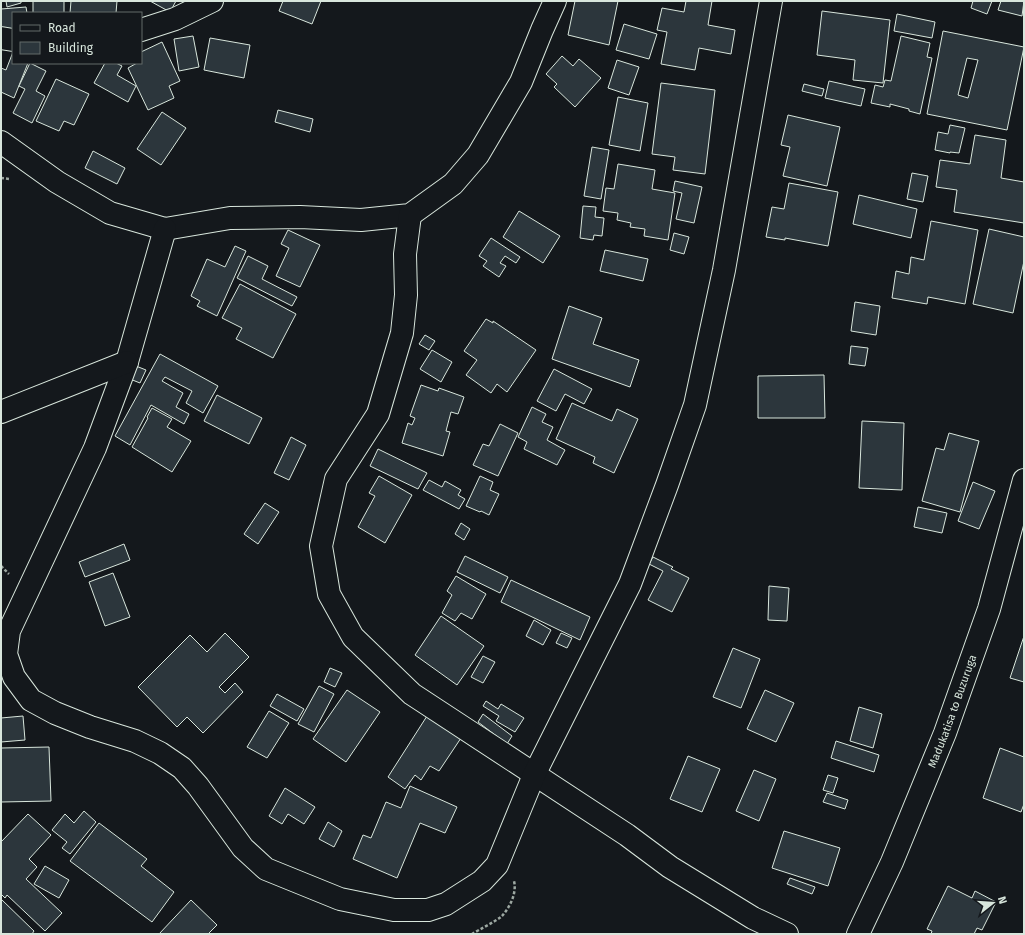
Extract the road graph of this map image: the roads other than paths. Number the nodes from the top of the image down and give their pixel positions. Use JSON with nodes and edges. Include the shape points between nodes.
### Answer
{"nodes":[{"id":1,"x":212,"y":1,"type":"edge"},
{"id":2,"x":555,"y":1,"type":"edge"},
{"id":3,"x":771,"y":1,"type":"edge"},
{"id":4,"x":142,"y":30,"type":"edge"},
{"id":5,"x":1,"y":38,"type":"edge"},
{"id":6,"x":12,"y":40,"type":"edge"},
{"id":7,"x":1,"y":142,"type":"edge"},
{"id":8,"x":410,"y":215,"type":"junction"},
{"id":9,"x":165,"y":229,"type":"junction"},
{"id":10,"x":127,"y":362,"type":"junction"},
{"id":11,"x":1,"y":412,"type":"edge"},
{"id":12,"x":1024,"y":480,"type":"edge"},
{"id":13,"x":7,"y":677,"type":"edge"},
{"id":14,"x":534,"y":775,"type":"junction"},
{"id":15,"x":787,"y":934,"type":"edge"},
{"id":16,"x":858,"y":934,"type":"edge"}],
"edges":[{"from":1,"to":4,"type":"street","via":[[175,19]]},
{"from":2,"to":8,"type":"street","via":[[521,82],[478,155],[453,184]]},
{"from":3,"to":14,"type":"street","via":[[724,270],[695,405],[630,584]]},
{"from":5,"to":6,"type":"street"},
{"from":7,"to":9,"type":"street","via":[[57,182],[110,213]]},
{"from":8,"to":9,"type":"street","via":[[361,220],[300,217],[230,218]]},
{"from":8,"to":14,"type":"street","via":[[405,254],[406,295],[402,333],[378,414],[336,479],[321,546],[329,594],[353,637],[412,694]]},
{"from":9,"to":10,"type":"street"},
{"from":10,"to":11,"type":"street"},
{"from":10,"to":13,"type":"street","via":[[95,448],[10,631],[6,654]]},
{"from":12,"to":16,"type":"street","name":"Madukatisa to Buzuruga","via":[[989,609],[945,733],[892,862]]},
{"from":13,"to":14,"type":"street","via":[[31,700],[54,713],[134,741],[160,753],[182,768],[243,848],[266,869],[340,899],[394,910],[428,910],[446,904],[482,881],[497,865]]},
{"from":14,"to":15,"type":"street","via":[[670,866],[753,918]]}]}
